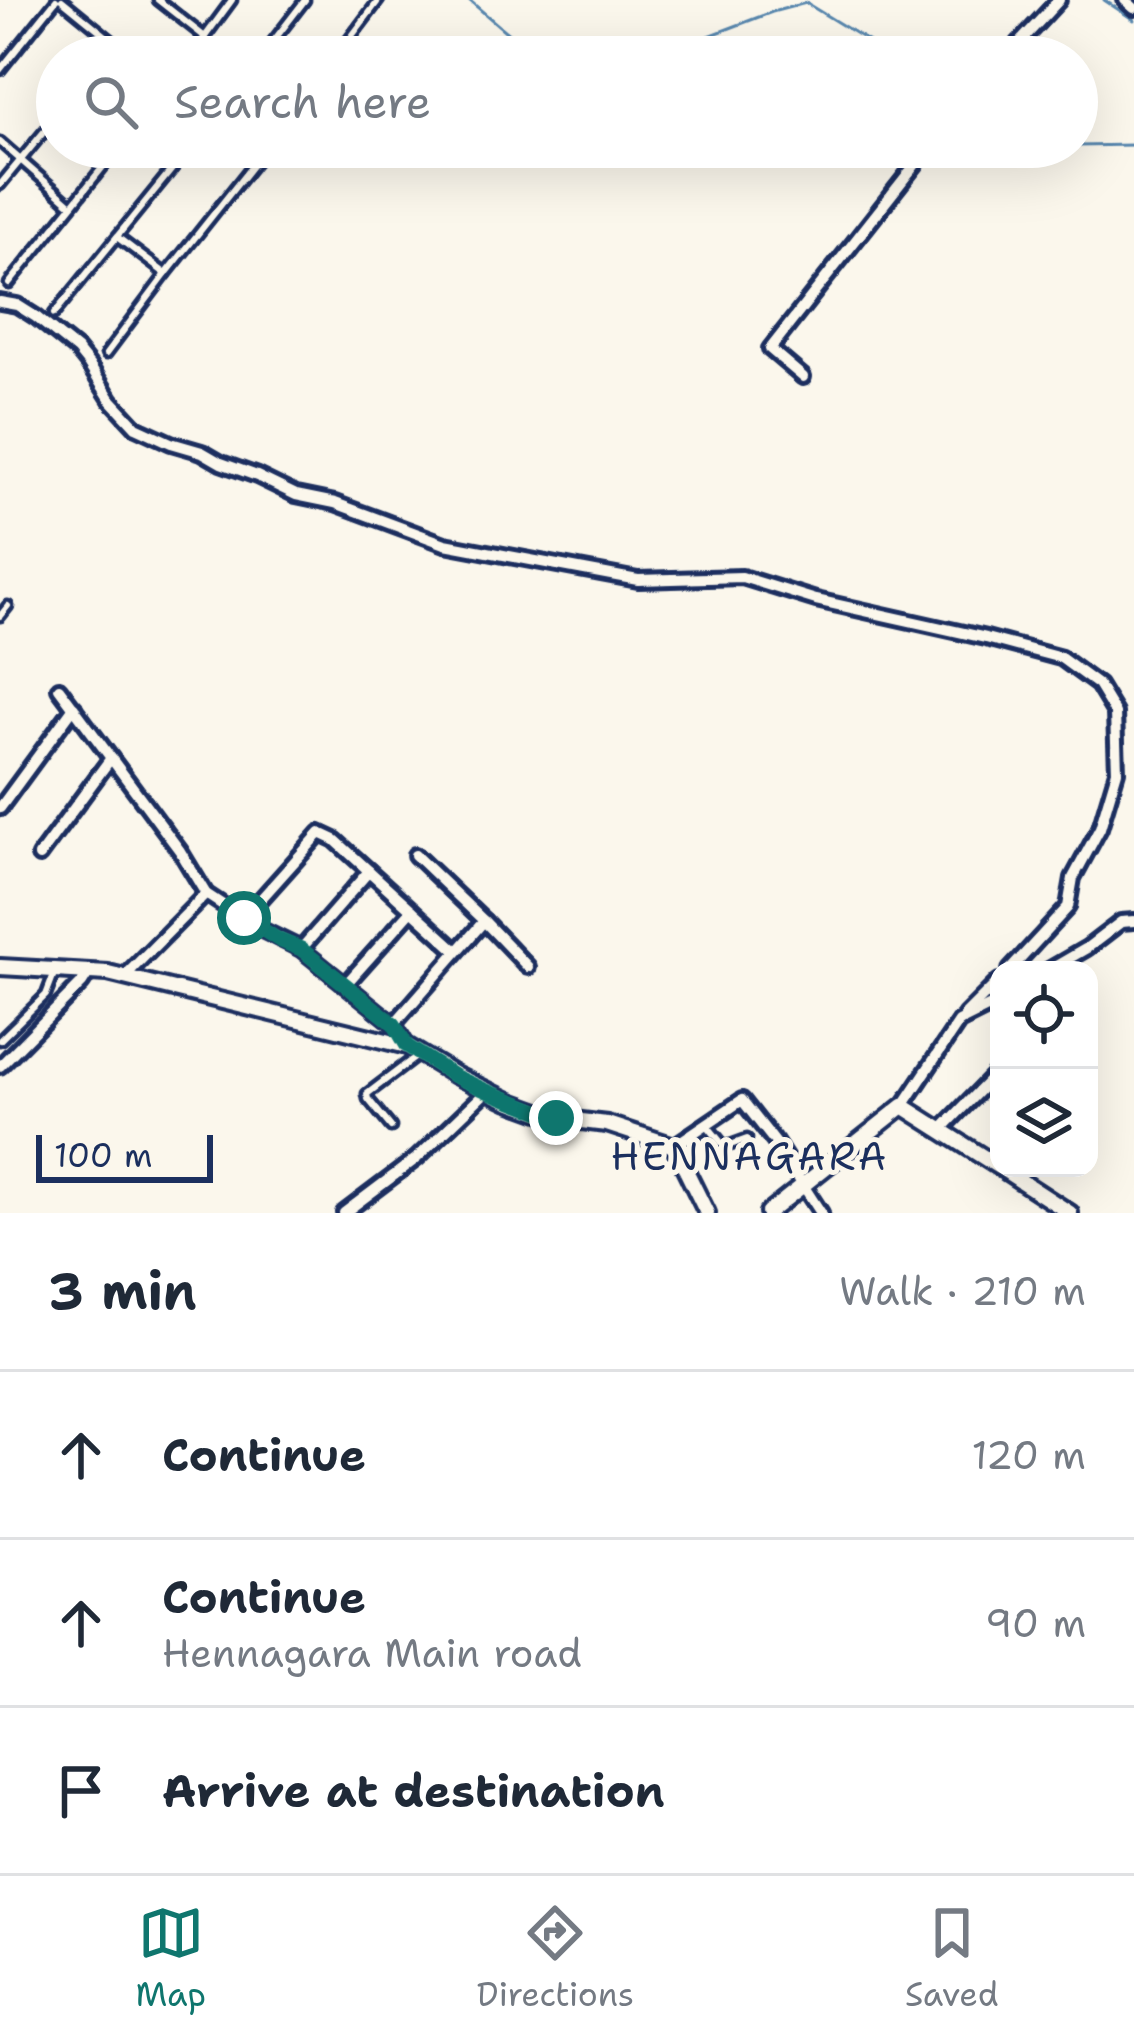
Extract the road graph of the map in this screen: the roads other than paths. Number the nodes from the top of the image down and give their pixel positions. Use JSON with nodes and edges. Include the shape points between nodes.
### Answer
{"nodes":[{"id":1,"x":59,"y":0,"type":"edge"},
{"id":2,"x":158,"y":0,"type":"edge"},
{"id":3,"x":232,"y":0,"type":"edge"},
{"id":4,"x":305,"y":0,"type":"edge"},
{"id":5,"x":379,"y":0,"type":"edge"},
{"id":6,"x":1059,"y":0,"type":"edge"},
{"id":7,"x":1125,"y":0,"type":"edge"},
{"id":8,"x":1134,"y":8,"type":"edge"},
{"id":9,"x":105,"y":36,"type":"edge"},
{"id":10,"x":203,"y":36,"type":"edge"},
{"id":11,"x":206,"y":36,"type":"edge"},
{"id":12,"x":277,"y":36,"type":"edge"},
{"id":13,"x":351,"y":36,"type":"edge"},
{"id":14,"x":1026,"y":36,"type":"edge"},
{"id":15,"x":0,"y":70,"type":"edge"},
{"id":16,"x":36,"y":141,"type":"edge"},
{"id":17,"x":0,"y":142,"type":"edge"},
{"id":18,"x":21,"y":159,"type":"junction"},
{"id":19,"x":102,"y":168,"type":"edge"},
{"id":20,"x":173,"y":168,"type":"edge"},
{"id":21,"x":250,"y":168,"type":"edge"},
{"id":22,"x":912,"y":168,"type":"edge"},
{"id":23,"x":0,"y":185,"type":"edge"},
{"id":24,"x":72,"y":206,"type":"junction"},
{"id":25,"x":117,"y":236,"type":"junction"},
{"id":26,"x":166,"y":274,"type":"junction"},
{"id":27,"x":9,"y":284,"type":"dead end"},
{"id":28,"x":0,"y":302,"type":"edge"},
{"id":29,"x":54,"y":314,"type":"dead end"},
{"id":30,"x":106,"y":354,"type":"dead end"},
{"id":31,"x":803,"y":377,"type":"dead end"},
{"id":32,"x":8,"y":606,"type":"dead end"},
{"id":33,"x":0,"y":616,"type":"edge"},
{"id":34,"x":59,"y":688,"type":"dead end"},
{"id":35,"x":74,"y":707,"type":"junction"},
{"id":36,"x":111,"y":758,"type":"junction"},
{"id":37,"x":0,"y":808,"type":"edge"},
{"id":38,"x":416,"y":855,"type":"dead end"},
{"id":39,"x":39,"y":856,"type":"dead end"},
{"id":40,"x":369,"y":871,"type":"junction"},
{"id":41,"x":206,"y":894,"type":"junction"},
{"id":42,"x":412,"y":910,"type":"junction"},
{"id":43,"x":244,"y":918,"type":"junction"},
{"id":44,"x":484,"y":921,"type":"junction"},
{"id":45,"x":1134,"y":921,"type":"edge"},
{"id":46,"x":301,"y":949,"type":"junction"},
{"id":47,"x":457,"y":952,"type":"junction"},
{"id":48,"x":1018,"y":961,"type":"edge"},
{"id":49,"x":1065,"y":961,"type":"edge"},
{"id":50,"x":528,"y":967,"type":"dead end"},
{"id":51,"x":0,"y":968,"type":"edge"},
{"id":52,"x":55,"y":970,"type":"junction"},
{"id":53,"x":89,"y":972,"type":"junction"},
{"id":54,"x":124,"y":977,"type":"junction"},
{"id":55,"x":346,"y":984,"type":"junction"},
{"id":56,"x":990,"y":990,"type":"edge"},
{"id":57,"x":990,"y":1006,"type":"edge"},
{"id":58,"x":959,"y":1022,"type":"junction"},
{"id":59,"x":394,"y":1024,"type":"junction"},
{"id":60,"x":0,"y":1040,"type":"edge"},
{"id":61,"x":413,"y":1050,"type":"junction"},
{"id":62,"x":0,"y":1066,"type":"edge"},
{"id":63,"x":990,"y":1079,"type":"edge"},
{"id":64,"x":487,"y":1091,"type":"junction"},
{"id":65,"x":903,"y":1106,"type":"junction"},
{"id":66,"x":706,"y":1124,"type":"junction"},
{"id":67,"x":391,"y":1127,"type":"dead end"},
{"id":68,"x":941,"y":1130,"type":"junction"},
{"id":69,"x":747,"y":1139,"type":"dead end"},
{"id":70,"x":674,"y":1145,"type":"junction"},
{"id":71,"x":990,"y":1161,"type":"edge"},
{"id":72,"x":1015,"y":1177,"type":"edge"},
{"id":73,"x":803,"y":1185,"type":"junction"},
{"id":74,"x":344,"y":1213,"type":"edge"},
{"id":75,"x":707,"y":1213,"type":"edge"},
{"id":76,"x":769,"y":1213,"type":"edge"},
{"id":77,"x":820,"y":1213,"type":"edge"},
{"id":78,"x":1070,"y":1213,"type":"edge"}],
"edges":[{"from":1,"to":9,"type":"lane"},
{"from":1,"to":15,"type":"lane"},
{"from":2,"to":10,"type":"lane"},
{"from":3,"to":11,"type":"lane"},
{"from":4,"to":12,"type":"lane"},
{"from":5,"to":13,"type":"lane"},
{"from":6,"to":14,"type":"street"},
{"from":7,"to":8,"type":"street"},
{"from":16,"to":18,"type":"lane"},
{"from":17,"to":18,"type":"lane"},
{"from":18,"to":23,"type":"lane"},
{"from":18,"to":24,"type":"lane"},
{"from":19,"to":24,"type":"lane"},
{"from":20,"to":25,"type":"lane"},
{"from":21,"to":26,"type":"lane"},
{"from":22,"to":31,"type":"street","via":[[770,349]]},
{"from":24,"to":27,"type":"lane"},
{"from":25,"to":26,"type":"lane"},
{"from":25,"to":29,"type":"lane"},
{"from":26,"to":30,"type":"lane"},
{"from":28,"to":48,"type":"street","via":[[17,305],[77,350],[136,427],[296,495],[445,544],[638,580],[742,577],[1061,658],[1098,685],[1115,713],[1117,771],[1067,907]]},
{"from":32,"to":33,"type":"lane"},
{"from":34,"to":35,"type":"street"},
{"from":35,"to":36,"type":"street"},
{"from":35,"to":37,"type":"street"},
{"from":36,"to":39,"type":"street"},
{"from":36,"to":41,"type":"street"},
{"from":38,"to":44,"type":"street"},
{"from":40,"to":42,"type":"street"},
{"from":40,"to":43,"type":"street","via":[[320,833]]},
{"from":40,"to":46,"type":"street"},
{"from":41,"to":43,"type":"street"},
{"from":41,"to":54,"type":"street"},
{"from":42,"to":47,"type":"street"},
{"from":42,"to":55,"type":"street"},
{"from":43,"to":46,"type":"street"},
{"from":44,"to":47,"type":"street"},
{"from":44,"to":50,"type":"street"},
{"from":45,"to":49,"type":"street"},
{"from":46,"to":55,"type":"street"},
{"from":47,"to":59,"type":"street"},
{"from":51,"to":52,"type":"street"},
{"from":52,"to":53,"type":"street"},
{"from":52,"to":60,"type":"lane","via":[[46,995]]},
{"from":53,"to":54,"type":"street"},
{"from":53,"to":62,"type":"street"},
{"from":54,"to":61,"type":"street"},
{"from":55,"to":59,"type":"street"},
{"from":56,"to":58,"type":"street"},
{"from":57,"to":58,"type":"street"},
{"from":58,"to":65,"type":"street"},
{"from":59,"to":61,"type":"street"},
{"from":61,"to":64,"type":"street"},
{"from":61,"to":67,"type":"lane","via":[[368,1094]]},
{"from":63,"to":68,"type":"street"},
{"from":64,"to":70,"type":"street","via":[[556,1118]]},
{"from":64,"to":74,"type":"street"},
{"from":65,"to":68,"type":"street"},
{"from":65,"to":73,"type":"street"},
{"from":66,"to":69,"type":"lane","via":[[725,1148]]},
{"from":66,"to":70,"type":"street"},
{"from":66,"to":73,"type":"street","via":[[742,1100]]},
{"from":68,"to":71,"type":"street"},
{"from":70,"to":75,"type":"street"},
{"from":72,"to":78,"type":"street"},
{"from":73,"to":76,"type":"street"},
{"from":73,"to":77,"type":"street"}]}
